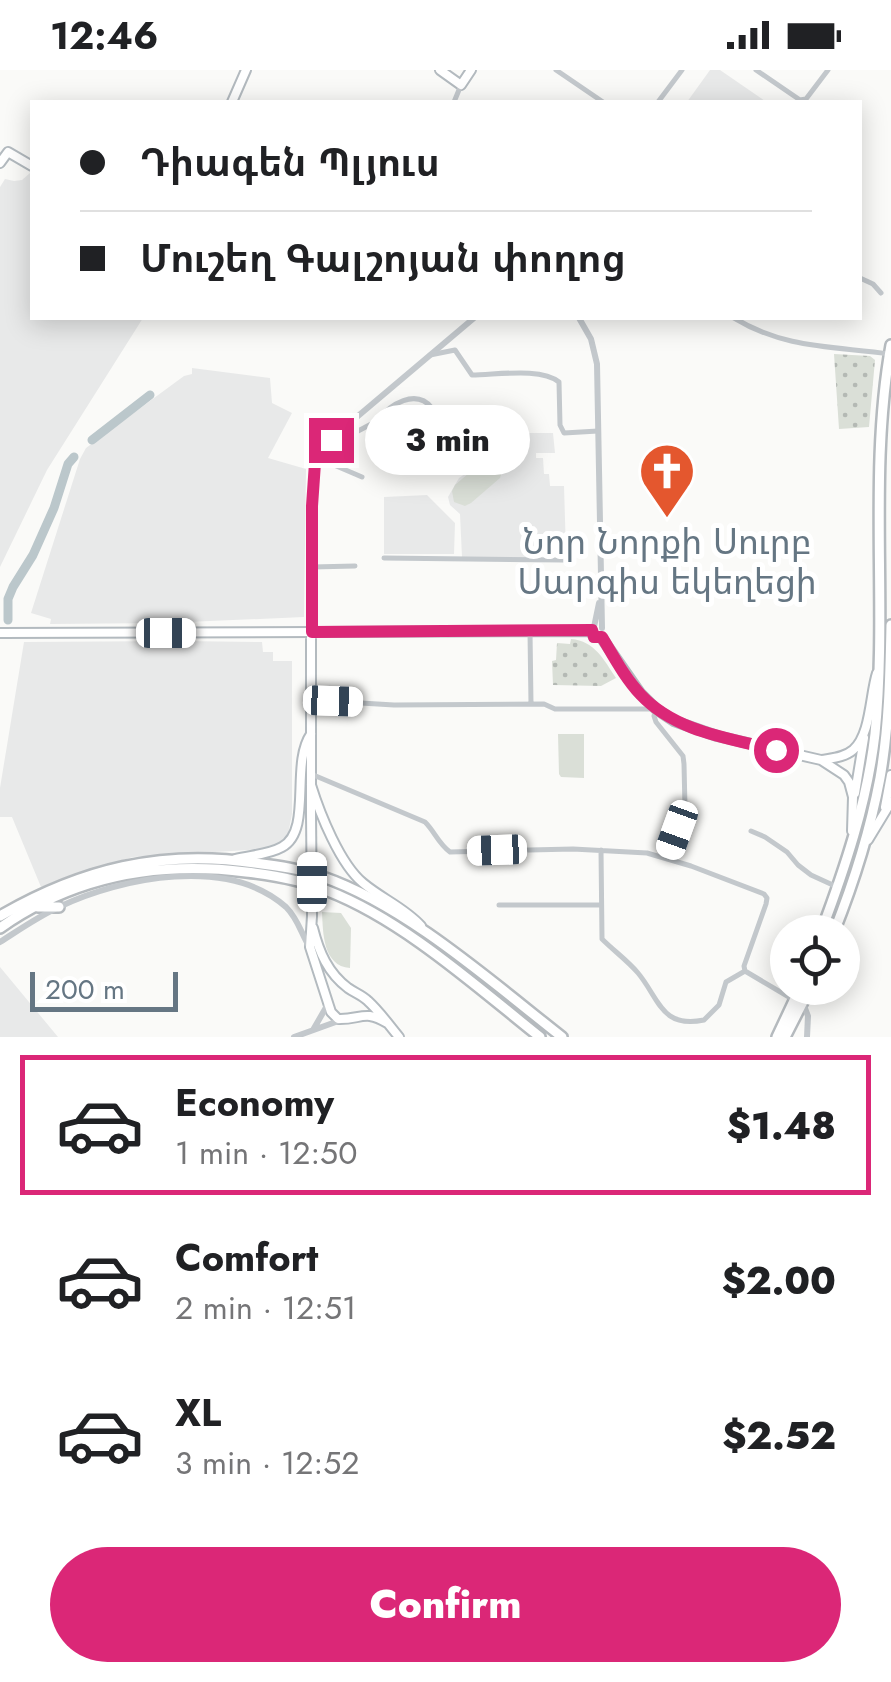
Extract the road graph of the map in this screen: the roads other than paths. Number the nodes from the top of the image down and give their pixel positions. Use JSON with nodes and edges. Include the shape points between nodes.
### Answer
{"nodes":[{"id":1,"x":246,"y":70,"type":"edge"},
{"id":2,"x":440,"y":70,"type":"edge"},
{"id":3,"x":471,"y":70,"type":"edge"},
{"id":4,"x":556,"y":70,"type":"edge"},
{"id":5,"x":682,"y":70,"type":"edge"},
{"id":6,"x":756,"y":70,"type":"edge"},
{"id":7,"x":828,"y":70,"type":"edge"},
{"id":8,"x":461,"y":85,"type":"junction"},
{"id":9,"x":233,"y":100,"type":"edge"},
{"id":10,"x":455,"y":100,"type":"edge"},
{"id":11,"x":600,"y":100,"type":"edge"},
{"id":12,"x":660,"y":100,"type":"edge"},
{"id":13,"x":4,"y":149,"type":"edge"},
{"id":14,"x":0,"y":163,"type":"edge"},
{"id":15,"x":30,"y":165,"type":"edge"},
{"id":16,"x":862,"y":279,"type":"edge"},
{"id":17,"x":882,"y":292,"type":"dead end"},
{"id":18,"x":472,"y":320,"type":"edge"},
{"id":19,"x":580,"y":320,"type":"edge"},
{"id":20,"x":737,"y":320,"type":"edge"},
{"id":21,"x":890,"y":351,"type":"edge"},
{"id":22,"x":428,"y":355,"type":"junction"},
{"id":23,"x":432,"y":408,"type":"dead end"},
{"id":24,"x":377,"y":422,"type":"junction"},
{"id":25,"x":598,"y":431,"type":"junction"},
{"id":26,"x":332,"y":438,"type":"junction"},
{"id":27,"x":395,"y":438,"type":"dead end"},
{"id":28,"x":315,"y":463,"type":"junction"},
{"id":29,"x":362,"y":477,"type":"dead end"},
{"id":30,"x":890,"y":547,"type":"edge"},
{"id":31,"x":878,"y":549,"type":"junction"},
{"id":32,"x":384,"y":558,"type":"dead end"},
{"id":33,"x":564,"y":560,"type":"dead end"},
{"id":34,"x":355,"y":566,"type":"dead end"},
{"id":35,"x":312,"y":567,"type":"junction"},
{"id":36,"x":891,"y":625,"type":"edge"},
{"id":37,"x":530,"y":631,"type":"junction"},
{"id":38,"x":597,"y":631,"type":"junction"},
{"id":39,"x":312,"y":632,"type":"junction"},
{"id":40,"x":0,"y":633,"type":"edge"},
{"id":41,"x":878,"y":673,"type":"junction"},
{"id":42,"x":890,"y":679,"type":"edge"},
{"id":43,"x":877,"y":686,"type":"junction"},
{"id":44,"x":310,"y":700,"type":"junction"},
{"id":45,"x":531,"y":704,"type":"junction"},
{"id":46,"x":656,"y":709,"type":"junction"},
{"id":47,"x":865,"y":733,"type":"junction"},
{"id":48,"x":311,"y":734,"type":"junction"},
{"id":49,"x":821,"y":760,"type":"junction"},
{"id":50,"x":311,"y":774,"type":"junction"},
{"id":51,"x":880,"y":776,"type":"edge"},
{"id":52,"x":311,"y":786,"type":"junction"},
{"id":53,"x":891,"y":802,"type":"edge"},
{"id":54,"x":853,"y":804,"type":"junction"},
{"id":55,"x":884,"y":812,"type":"junction"},
{"id":56,"x":751,"y":831,"type":"dead end"},
{"id":57,"x":852,"y":841,"type":"junction"},
{"id":58,"x":866,"y":844,"type":"junction"},
{"id":59,"x":601,"y":850,"type":"junction"},
{"id":60,"x":667,"y":857,"type":"junction"},
{"id":61,"x":231,"y":860,"type":"junction"},
{"id":62,"x":216,"y":869,"type":"junction"},
{"id":63,"x":187,"y":876,"type":"junction"},
{"id":64,"x":838,"y":887,"type":"junction"},
{"id":65,"x":850,"y":891,"type":"junction"},
{"id":66,"x":499,"y":905,"type":"dead end"},
{"id":67,"x":600,"y":905,"type":"junction"},
{"id":68,"x":35,"y":907,"type":"junction"},
{"id":69,"x":59,"y":907,"type":"junction"},
{"id":70,"x":827,"y":915,"type":"edge"},
{"id":71,"x":841,"y":915,"type":"edge"},
{"id":72,"x":0,"y":916,"type":"edge"},
{"id":73,"x":312,"y":920,"type":"junction"},
{"id":74,"x":0,"y":928,"type":"edge"},
{"id":75,"x":428,"y":934,"type":"junction"},
{"id":76,"x":0,"y":942,"type":"edge"},
{"id":77,"x":310,"y":947,"type":"junction"},
{"id":78,"x":745,"y":972,"type":"junction"},
{"id":79,"x":770,"y":986,"type":"edge"},
{"id":80,"x":351,"y":990,"type":"junction"},
{"id":81,"x":328,"y":1003,"type":"junction"},
{"id":82,"x":797,"y":1005,"type":"edge"},
{"id":83,"x":798,"y":1005,"type":"edge"},
{"id":84,"x":801,"y":1005,"type":"edge"},
{"id":85,"x":349,"y":1018,"type":"junction"},
{"id":86,"x":387,"y":1023,"type":"junction"},
{"id":87,"x":312,"y":1030,"type":"junction"},
{"id":88,"x":294,"y":1037,"type":"edge"},
{"id":89,"x":399,"y":1037,"type":"edge"},
{"id":90,"x":540,"y":1037,"type":"edge"},
{"id":91,"x":562,"y":1037,"type":"edge"},
{"id":92,"x":777,"y":1037,"type":"edge"},
{"id":93,"x":786,"y":1037,"type":"edge"},
{"id":94,"x":808,"y":1037,"type":"edge"}],
"edges":[{"from":1,"to":9,"type":"main road"},
{"from":2,"to":8,"type":"main road"},
{"from":3,"to":8,"type":"main road"},
{"from":4,"to":11,"type":"street"},
{"from":5,"to":12,"type":"street"},
{"from":6,"to":7,"type":"street","via":[[800,100]]},
{"from":8,"to":10,"type":"street"},
{"from":13,"to":14,"type":"main road"},
{"from":13,"to":15,"type":"main road"},
{"from":16,"to":17,"type":"street"},
{"from":18,"to":22,"type":"street"},
{"from":19,"to":25,"type":"street","via":[[596,356]]},
{"from":20,"to":21,"type":"street","via":[[794,343]]},
{"from":21,"to":31,"type":"main road"},
{"from":22,"to":25,"type":"street","via":[[455,350],[472,376],[553,376],[564,432]]},
{"from":22,"to":26,"type":"street"},
{"from":23,"to":24,"type":"street","via":[[415,397],[393,404]]},
{"from":24,"to":26,"type":"street","via":[[342,440]]},
{"from":24,"to":27,"type":"street"},
{"from":25,"to":38,"type":"street"},
{"from":26,"to":28,"type":"street"},
{"from":28,"to":29,"type":"street"},
{"from":28,"to":35,"type":"street"},
{"from":30,"to":31,"type":"main road"},
{"from":31,"to":41,"type":"main road"},
{"from":32,"to":33,"type":"street"},
{"from":34,"to":35,"type":"street"},
{"from":35,"to":39,"type":"street"},
{"from":36,"to":42,"type":"main road"},
{"from":37,"to":38,"type":"main road"},
{"from":37,"to":39,"type":"main road"},
{"from":37,"to":45,"type":"street"},
{"from":38,"to":46,"type":"main road"},
{"from":39,"to":40,"type":"main road"},
{"from":39,"to":44,"type":"main road"},
{"from":41,"to":43,"type":"main road"},
{"from":41,"to":47,"type":"main road"},
{"from":42,"to":43,"type":"main road","via":[[883,692]]},
{"from":42,"to":51,"type":"main road"},
{"from":43,"to":51,"type":"main road"},
{"from":44,"to":45,"type":"street"},
{"from":44,"to":48,"type":"main road"},
{"from":45,"to":46,"type":"street"},
{"from":46,"to":49,"type":"main road","via":[[696,730]]},
{"from":46,"to":60,"type":"street","via":[[656,722],[684,764],[685,808]]},
{"from":47,"to":49,"type":"main road","via":[[855,749]]},
{"from":47,"to":54,"type":"main road"},
{"from":48,"to":50,"type":"main road"},
{"from":48,"to":61,"type":"main road","via":[[301,755],[291,840],[274,851]]},
{"from":49,"to":54,"type":"main road","via":[[850,782]]},
{"from":50,"to":52,"type":"main road"},
{"from":50,"to":59,"type":"street","via":[[425,822],[450,852]]},
{"from":51,"to":55,"type":"main road"},
{"from":51,"to":57,"type":"main road"},
{"from":51,"to":58,"type":"main road"},
{"from":52,"to":73,"type":"main road","bridge":true},
{"from":52,"to":75,"type":"main road","via":[[320,816],[354,873]]},
{"from":53,"to":55,"type":"main road"},
{"from":54,"to":57,"type":"main road"},
{"from":55,"to":58,"type":"main road"},
{"from":56,"to":64,"type":"street"},
{"from":57,"to":64,"type":"main road"},
{"from":58,"to":65,"type":"main road"},
{"from":59,"to":60,"type":"street"},
{"from":59,"to":67,"type":"street"},
{"from":60,"to":78,"type":"street","via":[[764,894]]},
{"from":61,"to":72,"type":"main road","via":[[183,858],[115,868]]},
{"from":61,"to":75,"type":"main road","via":[[324,877]]},
{"from":62,"to":63,"type":"street"},
{"from":62,"to":68,"type":"main road","via":[[123,874]]},
{"from":62,"to":90,"type":"main road","via":[[328,890],[425,946]]},
{"from":63,"to":69,"type":"street","via":[[128,884]]},
{"from":63,"to":77,"type":"street","via":[[242,883],[270,896],[288,909]]},
{"from":64,"to":65,"type":"main road"},
{"from":64,"to":70,"type":"main road"},
{"from":65,"to":71,"type":"main road"},
{"from":66,"to":67,"type":"street"},
{"from":67,"to":78,"type":"street","via":[[602,939],[632,965],[670,1017],[704,1020],[719,1005],[726,982]]},
{"from":68,"to":69,"type":"main road"},
{"from":68,"to":74,"type":"main road"},
{"from":69,"to":76,"type":"street"},
{"from":73,"to":77,"type":"main road"},
{"from":73,"to":80,"type":"main road","via":[[323,959]]},
{"from":75,"to":91,"type":"main road"},
{"from":77,"to":81,"type":"main road"},
{"from":78,"to":79,"type":"street"},
{"from":80,"to":81,"type":"main road","via":[[335,990]]},
{"from":80,"to":85,"type":"main road","via":[[360,1007]]},
{"from":80,"to":86,"type":"main road"},
{"from":81,"to":85,"type":"main road","via":[[333,1015]]},
{"from":81,"to":87,"type":"street"},
{"from":82,"to":92,"type":"main road"},
{"from":83,"to":93,"type":"main road"},
{"from":84,"to":94,"type":"street"},
{"from":85,"to":86,"type":"main road","via":[[372,1015]]},
{"from":85,"to":87,"type":"street"},
{"from":86,"to":89,"type":"main road"},
{"from":87,"to":88,"type":"street"}]}
